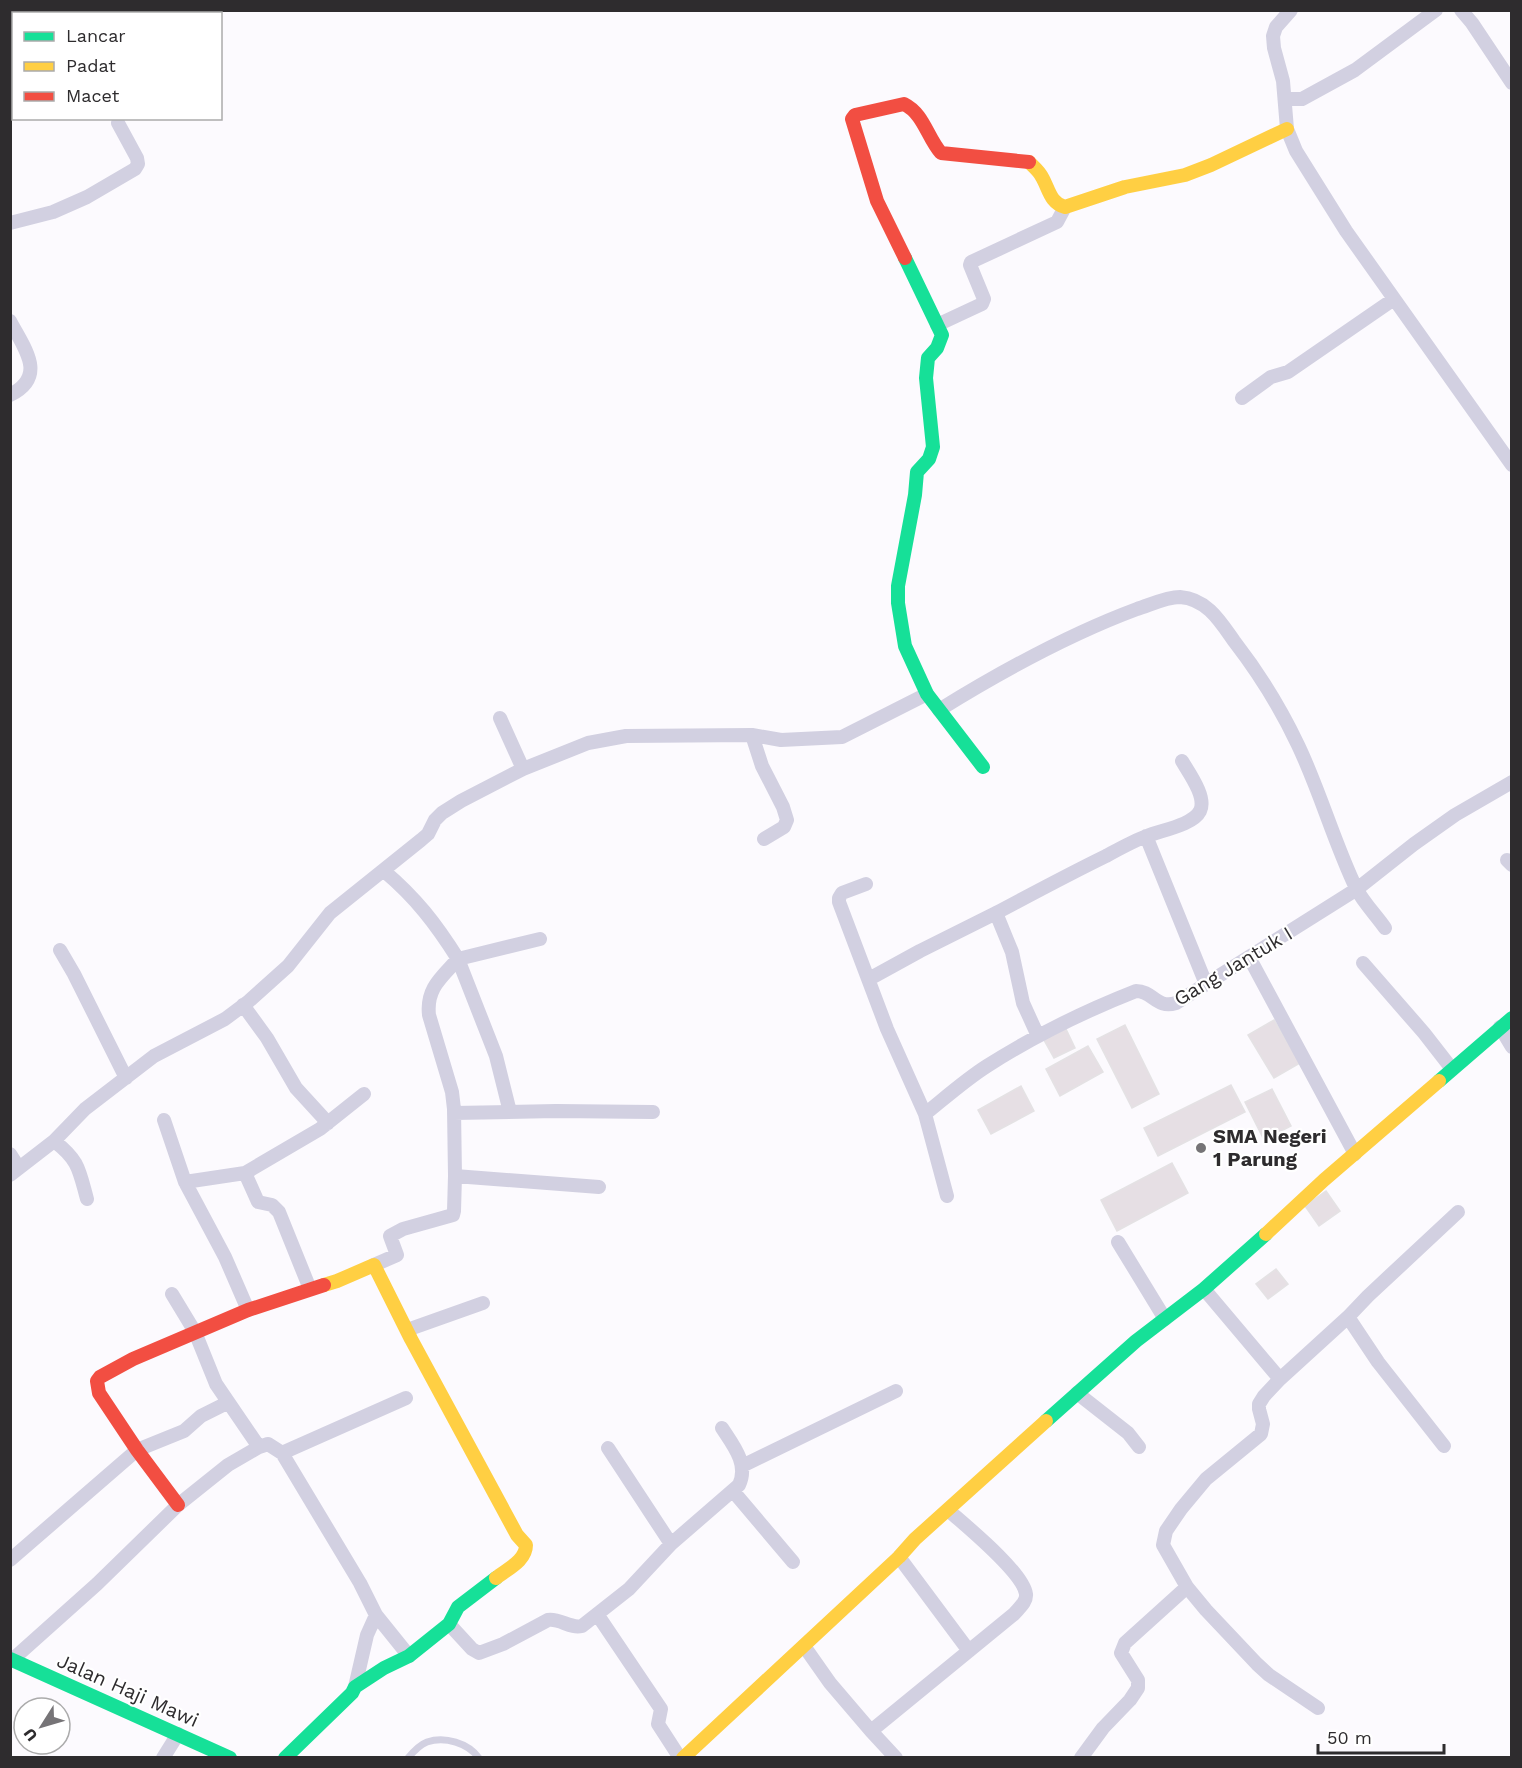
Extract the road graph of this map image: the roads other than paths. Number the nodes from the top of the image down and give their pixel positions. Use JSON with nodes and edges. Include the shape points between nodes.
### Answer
{"nodes":[{"id":1,"x":1291,"y":10,"type":"edge"},
{"id":2,"x":1411,"y":10,"type":"edge"},
{"id":3,"x":1436,"y":10,"type":"edge"},
{"id":4,"x":1461,"y":10,"type":"edge"},
{"id":5,"x":1420,"y":22,"type":"junction"},
{"id":6,"x":1512,"y":83,"type":"edge"},
{"id":7,"x":1286,"y":99,"type":"junction"},
{"id":8,"x":118,"y":123,"type":"dead end"},
{"id":9,"x":1287,"y":129,"type":"junction"},
{"id":10,"x":1065,"y":207,"type":"junction"},
{"id":11,"x":10,"y":223,"type":"edge"},
{"id":12,"x":1394,"y":299,"type":"junction"},
{"id":13,"x":10,"y":321,"type":"edge"},
{"id":14,"x":937,"y":325,"type":"junction"},
{"id":15,"x":10,"y":395,"type":"edge"},
{"id":16,"x":1242,"y":398,"type":"dead end"},
{"id":17,"x":1512,"y":465,"type":"edge"},
{"id":18,"x":927,"y":694,"type":"junction"},
{"id":19,"x":939,"y":710,"type":"junction"},
{"id":20,"x":500,"y":718,"type":"dead end"},
{"id":21,"x":752,"y":735,"type":"junction"},
{"id":22,"x":1182,"y":761,"type":"dead end"},
{"id":23,"x":983,"y":767,"type":"dead end"},
{"id":24,"x":523,"y":769,"type":"junction"},
{"id":25,"x":1512,"y":782,"type":"edge"},
{"id":26,"x":1146,"y":836,"type":"junction"},
{"id":27,"x":764,"y":839,"type":"dead end"},
{"id":28,"x":384,"y":871,"type":"junction"},
{"id":29,"x":866,"y":884,"type":"dead end"},
{"id":30,"x":1357,"y":889,"type":"junction"},
{"id":31,"x":996,"y":913,"type":"junction"},
{"id":32,"x":1385,"y":928,"type":"dead end"},
{"id":33,"x":540,"y":939,"type":"dead end"},
{"id":34,"x":60,"y":950,"type":"dead end"},
{"id":35,"x":1249,"y":957,"type":"junction"},
{"id":36,"x":458,"y":959,"type":"junction"},
{"id":37,"x":1363,"y":963,"type":"dead end"},
{"id":38,"x":869,"y":979,"type":"junction"},
{"id":39,"x":1206,"y":984,"type":"junction"},
{"id":40,"x":243,"y":1005,"type":"junction"},
{"id":41,"x":1512,"y":1018,"type":"edge"},
{"id":42,"x":1500,"y":1027,"type":"junction"},
{"id":43,"x":1038,"y":1036,"type":"junction"},
{"id":44,"x":1512,"y":1047,"type":"edge"},
{"id":45,"x":1452,"y":1069,"type":"junction"},
{"id":46,"x":126,"y":1078,"type":"junction"},
{"id":47,"x":364,"y":1094,"type":"dead end"},
{"id":48,"x":510,"y":1112,"type":"junction"},
{"id":49,"x":653,"y":1112,"type":"dead end"},
{"id":50,"x":454,"y":1113,"type":"junction"},
{"id":51,"x":925,"y":1114,"type":"junction"},
{"id":52,"x":164,"y":1120,"type":"dead end"},
{"id":53,"x":328,"y":1123,"type":"junction"},
{"id":54,"x":54,"y":1141,"type":"junction"},
{"id":55,"x":10,"y":1154,"type":"edge"},
{"id":56,"x":1354,"y":1154,"type":"junction"},
{"id":57,"x":15,"y":1172,"type":"edge"},
{"id":58,"x":245,"y":1173,"type":"junction"},
{"id":59,"x":455,"y":1176,"type":"junction"},
{"id":60,"x":185,"y":1182,"type":"junction"},
{"id":61,"x":599,"y":1187,"type":"dead end"},
{"id":62,"x":947,"y":1196,"type":"dead end"},
{"id":63,"x":87,"y":1199,"type":"dead end"},
{"id":64,"x":1458,"y":1212,"type":"dead end"},
{"id":65,"x":1118,"y":1242,"type":"dead end"},
{"id":66,"x":374,"y":1265,"type":"junction"},
{"id":67,"x":310,"y":1289,"type":"junction"},
{"id":68,"x":1204,"y":1289,"type":"junction"},
{"id":69,"x":172,"y":1294,"type":"dead end"},
{"id":70,"x":483,"y":1303,"type":"dead end"},
{"id":71,"x":248,"y":1310,"type":"junction"},
{"id":72,"x":1347,"y":1317,"type":"junction"},
{"id":73,"x":1165,"y":1318,"type":"junction"},
{"id":74,"x":407,"y":1330,"type":"junction"},
{"id":75,"x":195,"y":1332,"type":"junction"},
{"id":76,"x":1280,"y":1379,"type":"junction"},
{"id":77,"x":896,"y":1391,"type":"dead end"},
{"id":78,"x":1077,"y":1393,"type":"junction"},
{"id":79,"x":406,"y":1398,"type":"dead end"},
{"id":80,"x":227,"y":1403,"type":"junction"},
{"id":81,"x":722,"y":1428,"type":"dead end"},
{"id":82,"x":1444,"y":1446,"type":"dead end"},
{"id":83,"x":259,"y":1447,"type":"junction"},
{"id":84,"x":1139,"y":1447,"type":"dead end"},
{"id":85,"x":608,"y":1448,"type":"dead end"},
{"id":86,"x":137,"y":1450,"type":"junction"},
{"id":87,"x":282,"y":1453,"type":"junction"},
{"id":88,"x":742,"y":1466,"type":"junction"},
{"id":89,"x":733,"y":1491,"type":"junction"},
{"id":90,"x":178,"y":1505,"type":"junction"},
{"id":91,"x":948,"y":1510,"type":"junction"},
{"id":92,"x":671,"y":1544,"type":"junction"},
{"id":93,"x":899,"y":1557,"type":"junction"},
{"id":94,"x":10,"y":1560,"type":"edge"},
{"id":95,"x":794,"y":1562,"type":"dead end"},
{"id":96,"x":1187,"y":1587,"type":"junction"},
{"id":97,"x":597,"y":1614,"type":"junction"},
{"id":98,"x":376,"y":1615,"type":"junction"},
{"id":99,"x":449,"y":1624,"type":"junction"},
{"id":100,"x":804,"y":1646,"type":"junction"},
{"id":101,"x":969,"y":1651,"type":"junction"},
{"id":102,"x":409,"y":1656,"type":"junction"},
{"id":103,"x":11,"y":1659,"type":"edge"},
{"id":104,"x":355,"y":1687,"type":"junction"},
{"id":105,"x":1318,"y":1708,"type":"dead end"},
{"id":106,"x":871,"y":1731,"type":"junction"},
{"id":107,"x":178,"y":1734,"type":"junction"},
{"id":108,"x":163,"y":1758,"type":"edge"},
{"id":109,"x":230,"y":1758,"type":"edge"},
{"id":110,"x":285,"y":1758,"type":"edge"},
{"id":111,"x":408,"y":1758,"type":"edge"},
{"id":112,"x":479,"y":1758,"type":"edge"},
{"id":113,"x":681,"y":1758,"type":"edge"},
{"id":114,"x":896,"y":1758,"type":"edge"},
{"id":115,"x":1081,"y":1758,"type":"edge"}],
"edges":[{"from":1,"to":7,"type":"street","via":[[1273,36]]},
{"from":2,"to":5,"type":"street"},
{"from":3,"to":5,"type":"street"},
{"from":4,"to":6,"type":"street"},
{"from":5,"to":7,"type":"street","via":[[1355,70],[1302,99]]},
{"from":7,"to":9,"type":"street"},
{"from":8,"to":11,"type":"street","via":[[136,158],[135,169],[62,208]]},
{"from":9,"to":10,"type":"street","via":[[1185,175],[1125,187]]},
{"from":9,"to":12,"type":"street","via":[[1318,189]]},
{"from":10,"to":14,"type":"street","via":[[1056,222],[971,262],[984,299],[982,304]]},
{"from":10,"to":14,"type":"street","via":[[1053,201],[1029,162],[941,153],[912,106],[904,104],[855,115],[852,119],[878,201]]},
{"from":12,"to":16,"type":"street","via":[[1288,372],[1271,377]]},
{"from":12,"to":17,"type":"street"},
{"from":13,"to":15,"type":"street","via":[[32,369],[26,385]]},
{"from":14,"to":18,"type":"street","via":[[942,335],[928,358],[926,378],[933,447],[929,459],[917,472],[898,586],[905,646]]},
{"from":18,"to":19,"type":"street"},
{"from":18,"to":21,"type":"street","via":[[842,736],[781,740]]},
{"from":19,"to":23,"type":"street"},
{"from":19,"to":30,"type":"street","via":[[988,680],[1098,624],[1161,600],[1192,599],[1213,613],[1261,679],[1298,744]]},
{"from":20,"to":24,"type":"street"},
{"from":21,"to":24,"type":"street","via":[[626,736],[588,744]]},
{"from":21,"to":27,"type":"street","via":[[787,820],[784,827]]},
{"from":22,"to":26,"type":"street","via":[[1202,807],[1189,821]]},
{"from":24,"to":28,"type":"street","via":[[442,813],[428,834]]},
{"from":25,"to":30,"type":"street","name":"Gang Jantuk I","via":[[1455,815]]},
{"from":26,"to":31,"type":"street"},
{"from":26,"to":39,"type":"street"},
{"from":28,"to":36,"type":"street","via":[[438,927]]},
{"from":28,"to":40,"type":"street","via":[[330,914],[288,966]]},
{"from":29,"to":38,"type":"street","via":[[842,893],[839,898]]},
{"from":30,"to":32,"type":"street"},
{"from":30,"to":35,"type":"street","name":"Gang Jantuk I"},
{"from":31,"to":38,"type":"street"},
{"from":31,"to":43,"type":"street","via":[[1012,952],[1023,1003]]},
{"from":33,"to":36,"type":"street"},
{"from":34,"to":46,"type":"street"},
{"from":35,"to":39,"type":"street","name":"Gang Jantuk I"},
{"from":35,"to":56,"type":"street"},
{"from":36,"to":48,"type":"street","via":[[496,1056]]},
{"from":36,"to":50,"type":"street","via":[[430,992],[428,1004]]},
{"from":37,"to":45,"type":"street"},
{"from":38,"to":51,"type":"street"},
{"from":39,"to":43,"type":"street","name":"Gang Jantuk I","via":[[1168,1006],[1136,991]]},
{"from":40,"to":46,"type":"street","via":[[154,1056]]},
{"from":40,"to":53,"type":"street","via":[[296,1088]]},
{"from":41,"to":42,"type":"street"},
{"from":42,"to":44,"type":"street"},
{"from":42,"to":45,"type":"street"},
{"from":43,"to":51,"type":"street","name":"Gang Jantuk I","via":[[986,1066]]},
{"from":45,"to":56,"type":"street"},
{"from":46,"to":54,"type":"street","via":[[85,1109]]},
{"from":47,"to":53,"type":"street"},
{"from":48,"to":49,"type":"street"},
{"from":48,"to":50,"type":"street"},
{"from":50,"to":59,"type":"street"},
{"from":51,"to":62,"type":"street"},
{"from":52,"to":60,"type":"street"},
{"from":53,"to":58,"type":"street"},
{"from":54,"to":57,"type":"street"},
{"from":54,"to":63,"type":"street","via":[[76,1161]]},
{"from":55,"to":57,"type":"street"},
{"from":56,"to":68,"type":"street"},
{"from":58,"to":60,"type":"street"},
{"from":58,"to":67,"type":"street","via":[[258,1202],[274,1205],[279,1212]]},
{"from":59,"to":61,"type":"street"},
{"from":59,"to":66,"type":"street","via":[[453,1215],[390,1236],[397,1255]]},
{"from":60,"to":71,"type":"street"},
{"from":64,"to":72,"type":"street"},
{"from":65,"to":73,"type":"street"},
{"from":66,"to":67,"type":"street"},
{"from":66,"to":74,"type":"street"},
{"from":67,"to":71,"type":"street"},
{"from":68,"to":73,"type":"street"},
{"from":68,"to":76,"type":"street"},
{"from":69,"to":75,"type":"street"},
{"from":70,"to":74,"type":"street"},
{"from":71,"to":75,"type":"street"},
{"from":72,"to":76,"type":"street"},
{"from":72,"to":82,"type":"street"},
{"from":73,"to":78,"type":"street"},
{"from":74,"to":99,"type":"street","via":[[526,1545],[522,1558],[458,1607]]},
{"from":75,"to":80,"type":"street"},
{"from":75,"to":86,"type":"street","via":[[133,1359],[97,1381],[99,1393]]},
{"from":76,"to":96,"type":"street","via":[[1259,1404],[1261,1434],[1206,1479],[1166,1531],[1164,1549]]},
{"from":77,"to":88,"type":"street"},
{"from":78,"to":84,"type":"street","via":[[1128,1433]]},
{"from":78,"to":91,"type":"street"},
{"from":79,"to":87,"type":"street"},
{"from":80,"to":83,"type":"street"},
{"from":80,"to":86,"type":"street","via":[[201,1416],[184,1431]]},
{"from":81,"to":88,"type":"street"},
{"from":83,"to":87,"type":"street","via":[[268,1444]]},
{"from":83,"to":90,"type":"street","via":[[228,1465]]},
{"from":85,"to":92,"type":"street"},
{"from":86,"to":90,"type":"street"},
{"from":86,"to":94,"type":"street"},
{"from":87,"to":98,"type":"street"},
{"from":88,"to":89,"type":"street","via":[[742,1478]]},
{"from":89,"to":92,"type":"street"},
{"from":89,"to":95,"type":"street"},
{"from":90,"to":103,"type":"street","via":[[97,1584]]},
{"from":91,"to":93,"type":"street"},
{"from":91,"to":101,"type":"street","via":[[993,1550],[1024,1588],[1026,1597],[1014,1614]]},
{"from":92,"to":97,"type":"street","via":[[628,1589]]},
{"from":93,"to":100,"type":"street"},
{"from":93,"to":101,"type":"street"},
{"from":96,"to":105,"type":"street","via":[[1257,1664]]},
{"from":96,"to":115,"type":"street","via":[[1125,1643],[1121,1653],[1138,1680],[1138,1689]]},
{"from":97,"to":99,"type":"street","via":[[578,1627],[548,1620],[479,1653]]},
{"from":97,"to":113,"type":"street","via":[[661,1709],[658,1724]]},
{"from":98,"to":102,"type":"street"},
{"from":98,"to":104,"type":"street","via":[[367,1635]]},
{"from":99,"to":102,"type":"street"},
{"from":100,"to":106,"type":"street"},
{"from":100,"to":113,"type":"street"},
{"from":101,"to":106,"type":"street"},
{"from":102,"to":104,"type":"street"},
{"from":103,"to":107,"type":"street","name":"Jalan Haji Mawi"},
{"from":104,"to":110,"type":"street"},
{"from":106,"to":114,"type":"street"},
{"from":107,"to":108,"type":"street"},
{"from":107,"to":109,"type":"street","name":"Jalan Haji Mawi"},
{"from":111,"to":112,"type":"lane","via":[[425,1743],[437,1740],[456,1742],[473,1750]]}]}
